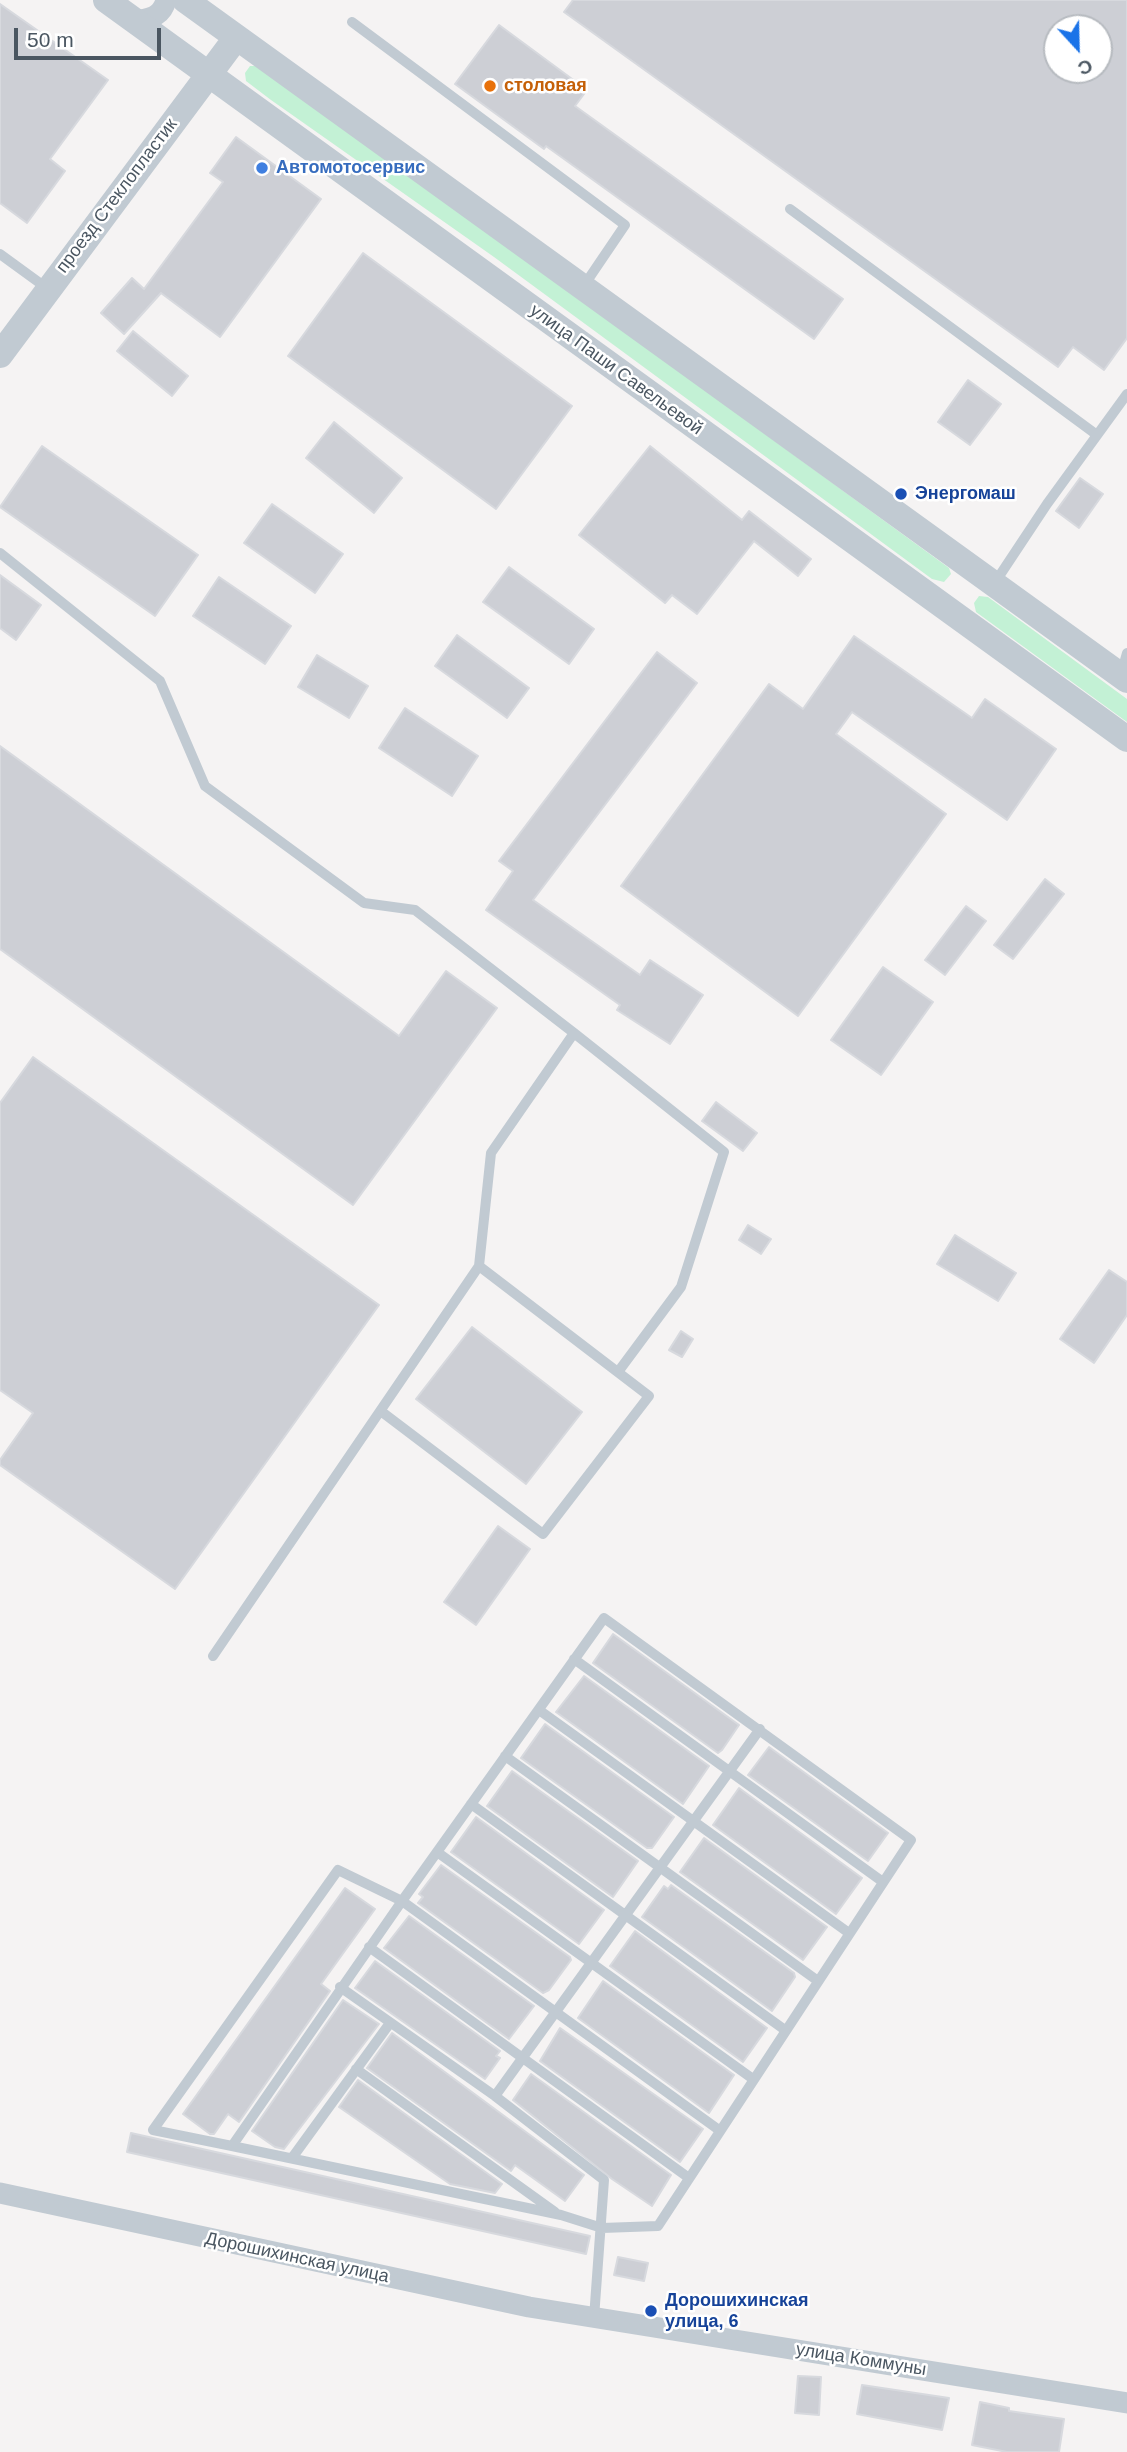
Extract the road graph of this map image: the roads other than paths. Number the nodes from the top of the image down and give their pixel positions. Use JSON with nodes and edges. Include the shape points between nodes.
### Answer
{"nodes":[{"id":1,"x":106,"y":0,"type":"edge"},
{"id":2,"x":166,"y":0,"type":"edge"},
{"id":3,"x":185,"y":0,"type":"edge"},
{"id":4,"x":132,"y":20,"type":"junction"},
{"id":5,"x":352,"y":22,"type":"dead end"},
{"id":6,"x":236,"y":38,"type":"junction"},
{"id":7,"x":208,"y":74,"type":"junction"},
{"id":8,"x":790,"y":209,"type":"dead end"},
{"id":9,"x":0,"y":254,"type":"edge"},
{"id":10,"x":583,"y":287,"type":"junction"},
{"id":11,"x":48,"y":289,"type":"junction"},
{"id":12,"x":0,"y":355,"type":"edge"},
{"id":13,"x":1127,"y":394,"type":"edge"},
{"id":14,"x":1097,"y":435,"type":"junction"},
{"id":15,"x":0,"y":553,"type":"edge"},
{"id":16,"x":994,"y":584,"type":"junction"},
{"id":17,"x":1125,"y":670,"type":"edge"},
{"id":18,"x":1127,"y":739,"type":"edge"},
{"id":19,"x":574,"y":1033,"type":"junction"},
{"id":20,"x":479,"y":1266,"type":"junction"},
{"id":21,"x":618,"y":1372,"type":"junction"},
{"id":22,"x":382,"y":1412,"type":"junction"},
{"id":23,"x":213,"y":1656,"type":"dead end"},
{"id":24,"x":574,"y":1659,"type":"junction"},
{"id":25,"x":539,"y":1710,"type":"junction"},
{"id":26,"x":760,"y":1729,"type":"junction"},
{"id":27,"x":505,"y":1756,"type":"junction"},
{"id":28,"x":729,"y":1771,"type":"junction"},
{"id":29,"x":471,"y":1804,"type":"junction"},
{"id":30,"x":693,"y":1821,"type":"junction"},
{"id":31,"x":437,"y":1852,"type":"junction"},
{"id":32,"x":660,"y":1868,"type":"junction"},
{"id":33,"x":883,"y":1882,"type":"junction"},
{"id":34,"x":402,"y":1901,"type":"junction"},
{"id":35,"x":625,"y":1915,"type":"junction"},
{"id":36,"x":849,"y":1933,"type":"junction"},
{"id":37,"x":369,"y":1947,"type":"junction"},
{"id":38,"x":591,"y":1962,"type":"junction"},
{"id":39,"x":818,"y":1981,"type":"junction"},
{"id":40,"x":340,"y":1987,"type":"junction"},
{"id":41,"x":555,"y":2013,"type":"junction"},
{"id":42,"x":390,"y":2022,"type":"junction"},
{"id":43,"x":785,"y":2030,"type":"junction"},
{"id":44,"x":522,"y":2058,"type":"junction"},
{"id":45,"x":356,"y":2069,"type":"junction"},
{"id":46,"x":753,"y":2079,"type":"junction"},
{"id":47,"x":495,"y":2096,"type":"junction"},
{"id":48,"x":719,"y":2130,"type":"junction"},
{"id":49,"x":232,"y":2146,"type":"junction"},
{"id":50,"x":292,"y":2158,"type":"junction"},
{"id":51,"x":689,"y":2178,"type":"junction"},
{"id":52,"x":0,"y":2193,"type":"edge"},
{"id":53,"x":561,"y":2215,"type":"junction"},
{"id":54,"x":603,"y":2228,"type":"junction"},
{"id":55,"x":594,"y":2319,"type":"junction"},
{"id":56,"x":1127,"y":2403,"type":"edge"}],
"edges":[{"from":1,"to":4,"type":"street","name":"улица Паши Савельевой"},
{"from":2,"to":4,"type":"street","via":[[155,16]]},
{"from":3,"to":6,"type":"street"},
{"from":4,"to":7,"type":"street","name":"улица Паши Савельевой"},
{"from":5,"to":10,"type":"lane","via":[[625,225]]},
{"from":6,"to":7,"type":"street","name":"проезд Стеклопластик"},
{"from":6,"to":10,"type":"street"},
{"from":7,"to":11,"type":"street","name":"проезд Стеклопластик"},
{"from":7,"to":18,"type":"street","name":"улица Паши Савельевой"},
{"from":8,"to":14,"type":"lane"},
{"from":9,"to":11,"type":"lane"},
{"from":10,"to":16,"type":"street"},
{"from":11,"to":12,"type":"street","name":"проезд Стеклопластик"},
{"from":13,"to":14,"type":"lane"},
{"from":14,"to":16,"type":"lane"},
{"from":15,"to":19,"type":"lane","via":[[160,681],[205,786],[364,903],[415,910]]},
{"from":16,"to":17,"type":"street"},
{"from":19,"to":20,"type":"lane","via":[[491,1153]]},
{"from":19,"to":21,"type":"lane","via":[[724,1152],[681,1287]]},
{"from":20,"to":21,"type":"lane"},
{"from":20,"to":22,"type":"lane"},
{"from":21,"to":22,"type":"lane","via":[[649,1396],[543,1534]]},
{"from":22,"to":23,"type":"lane"},
{"from":24,"to":25,"type":"lane"},
{"from":24,"to":26,"type":"lane","via":[[604,1618]]},
{"from":24,"to":28,"type":"lane"},
{"from":25,"to":27,"type":"lane"},
{"from":25,"to":30,"type":"lane"},
{"from":26,"to":28,"type":"lane"},
{"from":26,"to":33,"type":"lane","via":[[911,1840]]},
{"from":27,"to":29,"type":"lane"},
{"from":27,"to":32,"type":"lane"},
{"from":28,"to":30,"type":"lane"},
{"from":28,"to":33,"type":"lane"},
{"from":29,"to":31,"type":"lane"},
{"from":29,"to":35,"type":"lane"},
{"from":30,"to":32,"type":"lane"},
{"from":30,"to":36,"type":"lane"},
{"from":31,"to":34,"type":"lane"},
{"from":31,"to":38,"type":"lane"},
{"from":32,"to":35,"type":"lane"},
{"from":32,"to":39,"type":"lane"},
{"from":33,"to":36,"type":"lane"},
{"from":34,"to":37,"type":"lane"},
{"from":34,"to":41,"type":"lane"},
{"from":34,"to":49,"type":"lane","via":[[338,1870],[153,2130]]},
{"from":35,"to":38,"type":"lane"},
{"from":35,"to":43,"type":"lane"},
{"from":36,"to":39,"type":"lane"},
{"from":37,"to":40,"type":"lane"},
{"from":37,"to":44,"type":"lane"},
{"from":38,"to":41,"type":"lane"},
{"from":38,"to":46,"type":"lane"},
{"from":39,"to":43,"type":"lane"},
{"from":40,"to":42,"type":"lane"},
{"from":40,"to":49,"type":"lane"},
{"from":41,"to":44,"type":"lane"},
{"from":41,"to":48,"type":"lane"},
{"from":42,"to":45,"type":"lane"},
{"from":42,"to":47,"type":"lane"},
{"from":43,"to":46,"type":"lane"},
{"from":44,"to":47,"type":"lane"},
{"from":44,"to":51,"type":"lane"},
{"from":45,"to":50,"type":"lane"},
{"from":45,"to":53,"type":"lane"},
{"from":46,"to":48,"type":"lane"},
{"from":47,"to":54,"type":"lane","via":[[604,2180]]},
{"from":48,"to":51,"type":"lane"},
{"from":49,"to":50,"type":"lane"},
{"from":50,"to":53,"type":"lane"},
{"from":51,"to":54,"type":"lane","via":[[658,2226]]},
{"from":52,"to":55,"type":"street","name":"Дорошихинская улица"},
{"from":53,"to":54,"type":"lane"},
{"from":54,"to":55,"type":"lane"},
{"from":55,"to":56,"type":"street","name":"улица Коммуны"}]}
